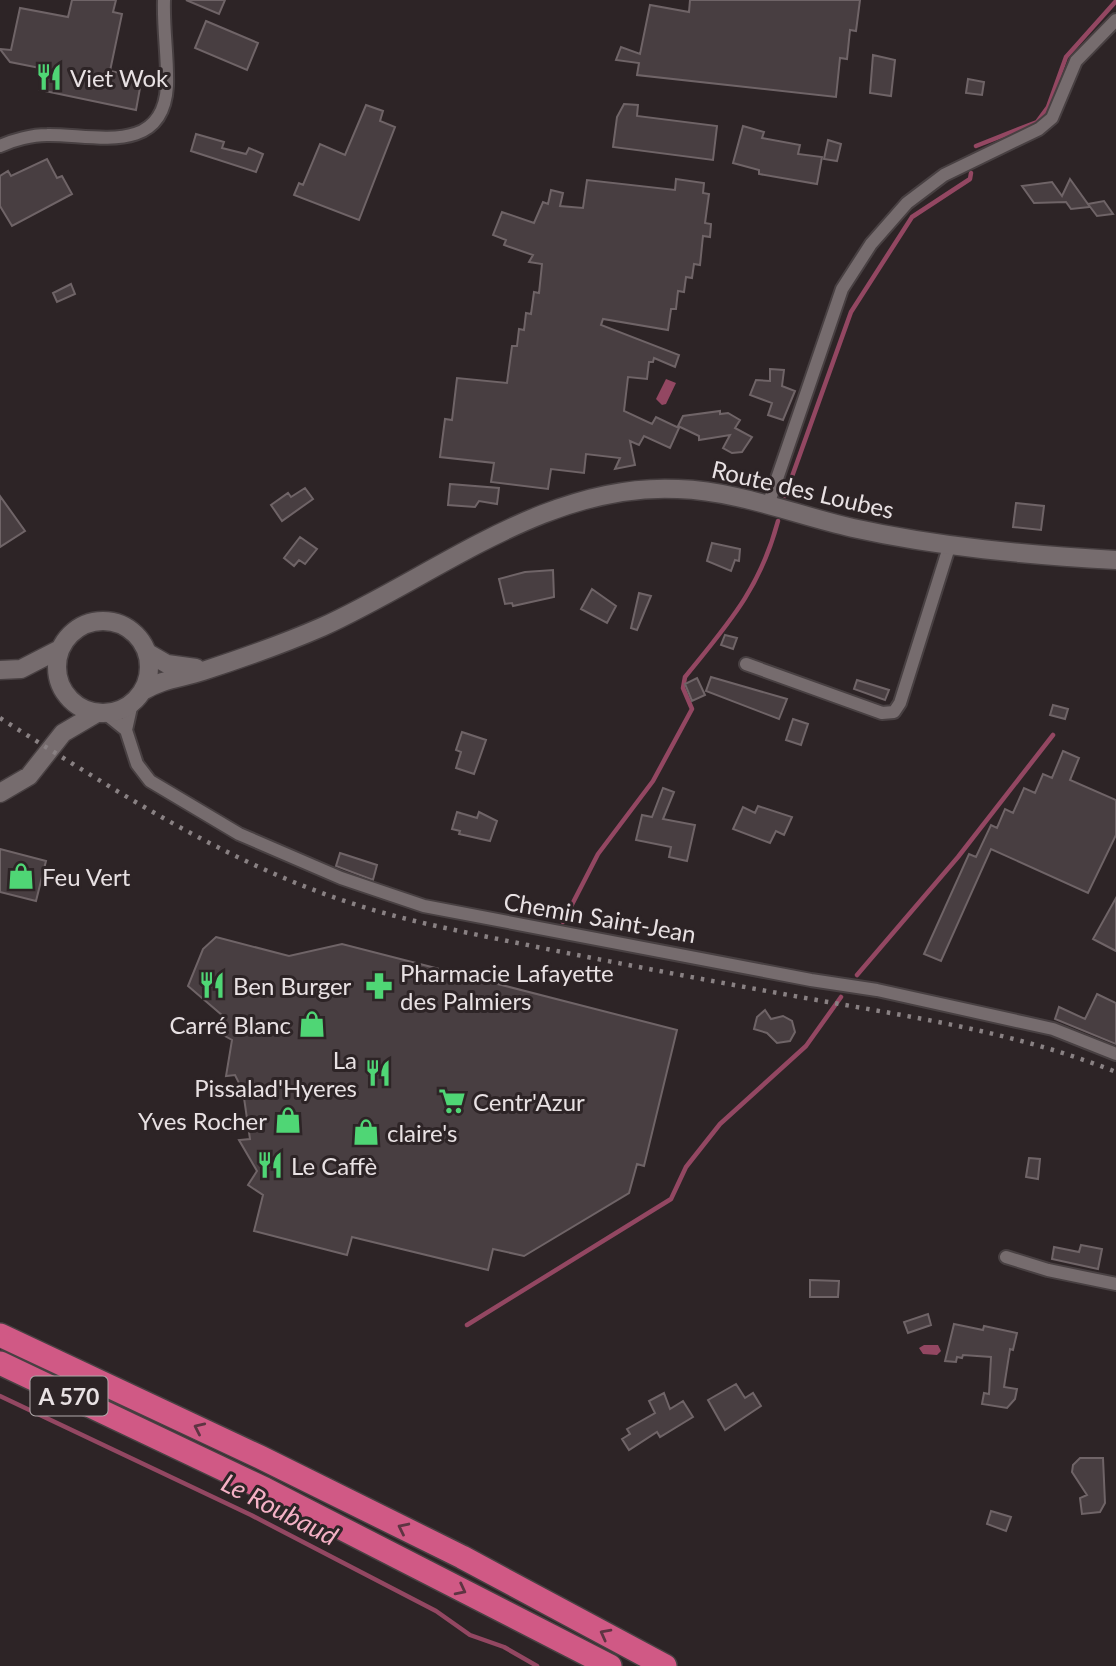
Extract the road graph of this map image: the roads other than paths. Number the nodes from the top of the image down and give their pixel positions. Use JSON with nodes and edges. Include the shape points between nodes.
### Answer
{"nodes":[{"id":1,"x":164,"y":0,"type":"edge"},
{"id":2,"x":1116,"y":20,"type":"edge"},
{"id":3,"x":0,"y":146,"type":"edge"},
{"id":4,"x":768,"y":505,"type":"junction"},
{"id":5,"x":950,"y":544,"type":"junction"},
{"id":6,"x":1116,"y":560,"type":"edge"},
{"id":7,"x":60,"y":649,"type":"junction"},
{"id":8,"x":148,"y":653,"type":"junction"},
{"id":9,"x":746,"y":664,"type":"dead end"},
{"id":10,"x":221,"y":665,"type":"junction"},
{"id":11,"x":21,"y":669,"type":"junction"},
{"id":12,"x":0,"y":670,"type":"edge"},
{"id":13,"x":63,"y":689,"type":"junction"},
{"id":14,"x":137,"y":697,"type":"junction"},
{"id":15,"x":101,"y":713,"type":"junction"},
{"id":16,"x":126,"y":730,"type":"junction"},
{"id":17,"x":63,"y":733,"type":"junction"},
{"id":18,"x":0,"y":793,"type":"edge"},
{"id":19,"x":1116,"y":1054,"type":"edge"},
{"id":20,"x":1006,"y":1257,"type":"dead end"},
{"id":21,"x":1116,"y":1284,"type":"edge"},
{"id":22,"x":4,"y":1336,"type":"edge"},
{"id":23,"x":0,"y":1363,"type":"edge"},
{"id":24,"x":610,"y":1666,"type":"edge"},
{"id":25,"x":665,"y":1666,"type":"edge"}],
"edges":[{"from":1,"to":3,"type":"street","via":[[167,88],[158,119],[134,135],[110,140],[45,135]]},
{"from":2,"to":4,"type":"street","via":[[1076,61],[1052,117],[1039,129],[944,175],[907,203],[872,244],[842,289]]},
{"from":4,"to":5,"type":"main road","name":"Route des Loubes","via":[[857,529]]},
{"from":4,"to":10,"type":"main road","name":"Route des Loubes","via":[[677,488],[583,502],[495,535],[322,626]]},
{"from":5,"to":6,"type":"main road","name":"Route des Loubes"},
{"from":5,"to":9,"type":"street","via":[[894,712],[882,713]]},
{"from":7,"to":8,"type":"main road","via":[[76,629],[100,620],[135,632]]},
{"from":7,"to":11,"type":"main road"},
{"from":7,"to":13,"type":"main road","via":[[57,668]]},
{"from":8,"to":10,"type":"main road","name":"Route des Loubes","via":[[182,667]]},
{"from":8,"to":14,"type":"main road","via":[[149,676]]},
{"from":10,"to":14,"type":"main road","name":"Route des Loubes","via":[[166,680]]},
{"from":11,"to":12,"type":"main road"},
{"from":11,"to":13,"type":"main road"},
{"from":13,"to":15,"type":"main road","via":[[79,706]]},
{"from":13,"to":17,"type":"main road"},
{"from":14,"to":15,"type":"main road"},
{"from":14,"to":16,"type":"street"},
{"from":15,"to":16,"type":"street"},
{"from":15,"to":17,"type":"main road"},
{"from":16,"to":19,"type":"street","name":"Chemin Saint-Jean","via":[[142,774],[181,800],[239,834],[303,863],[424,906],[877,990],[1053,1029]]},
{"from":17,"to":18,"type":"main road","via":[[29,776]]},
{"from":20,"to":21,"type":"street"},
{"from":25,"to":22,"type":"highway","number":"A 570","one_way":true,"via":[[461,1557]]},
{"from":23,"to":24,"type":"highway","number":"A 570","one_way":true,"via":[[265,1489]]}]}
